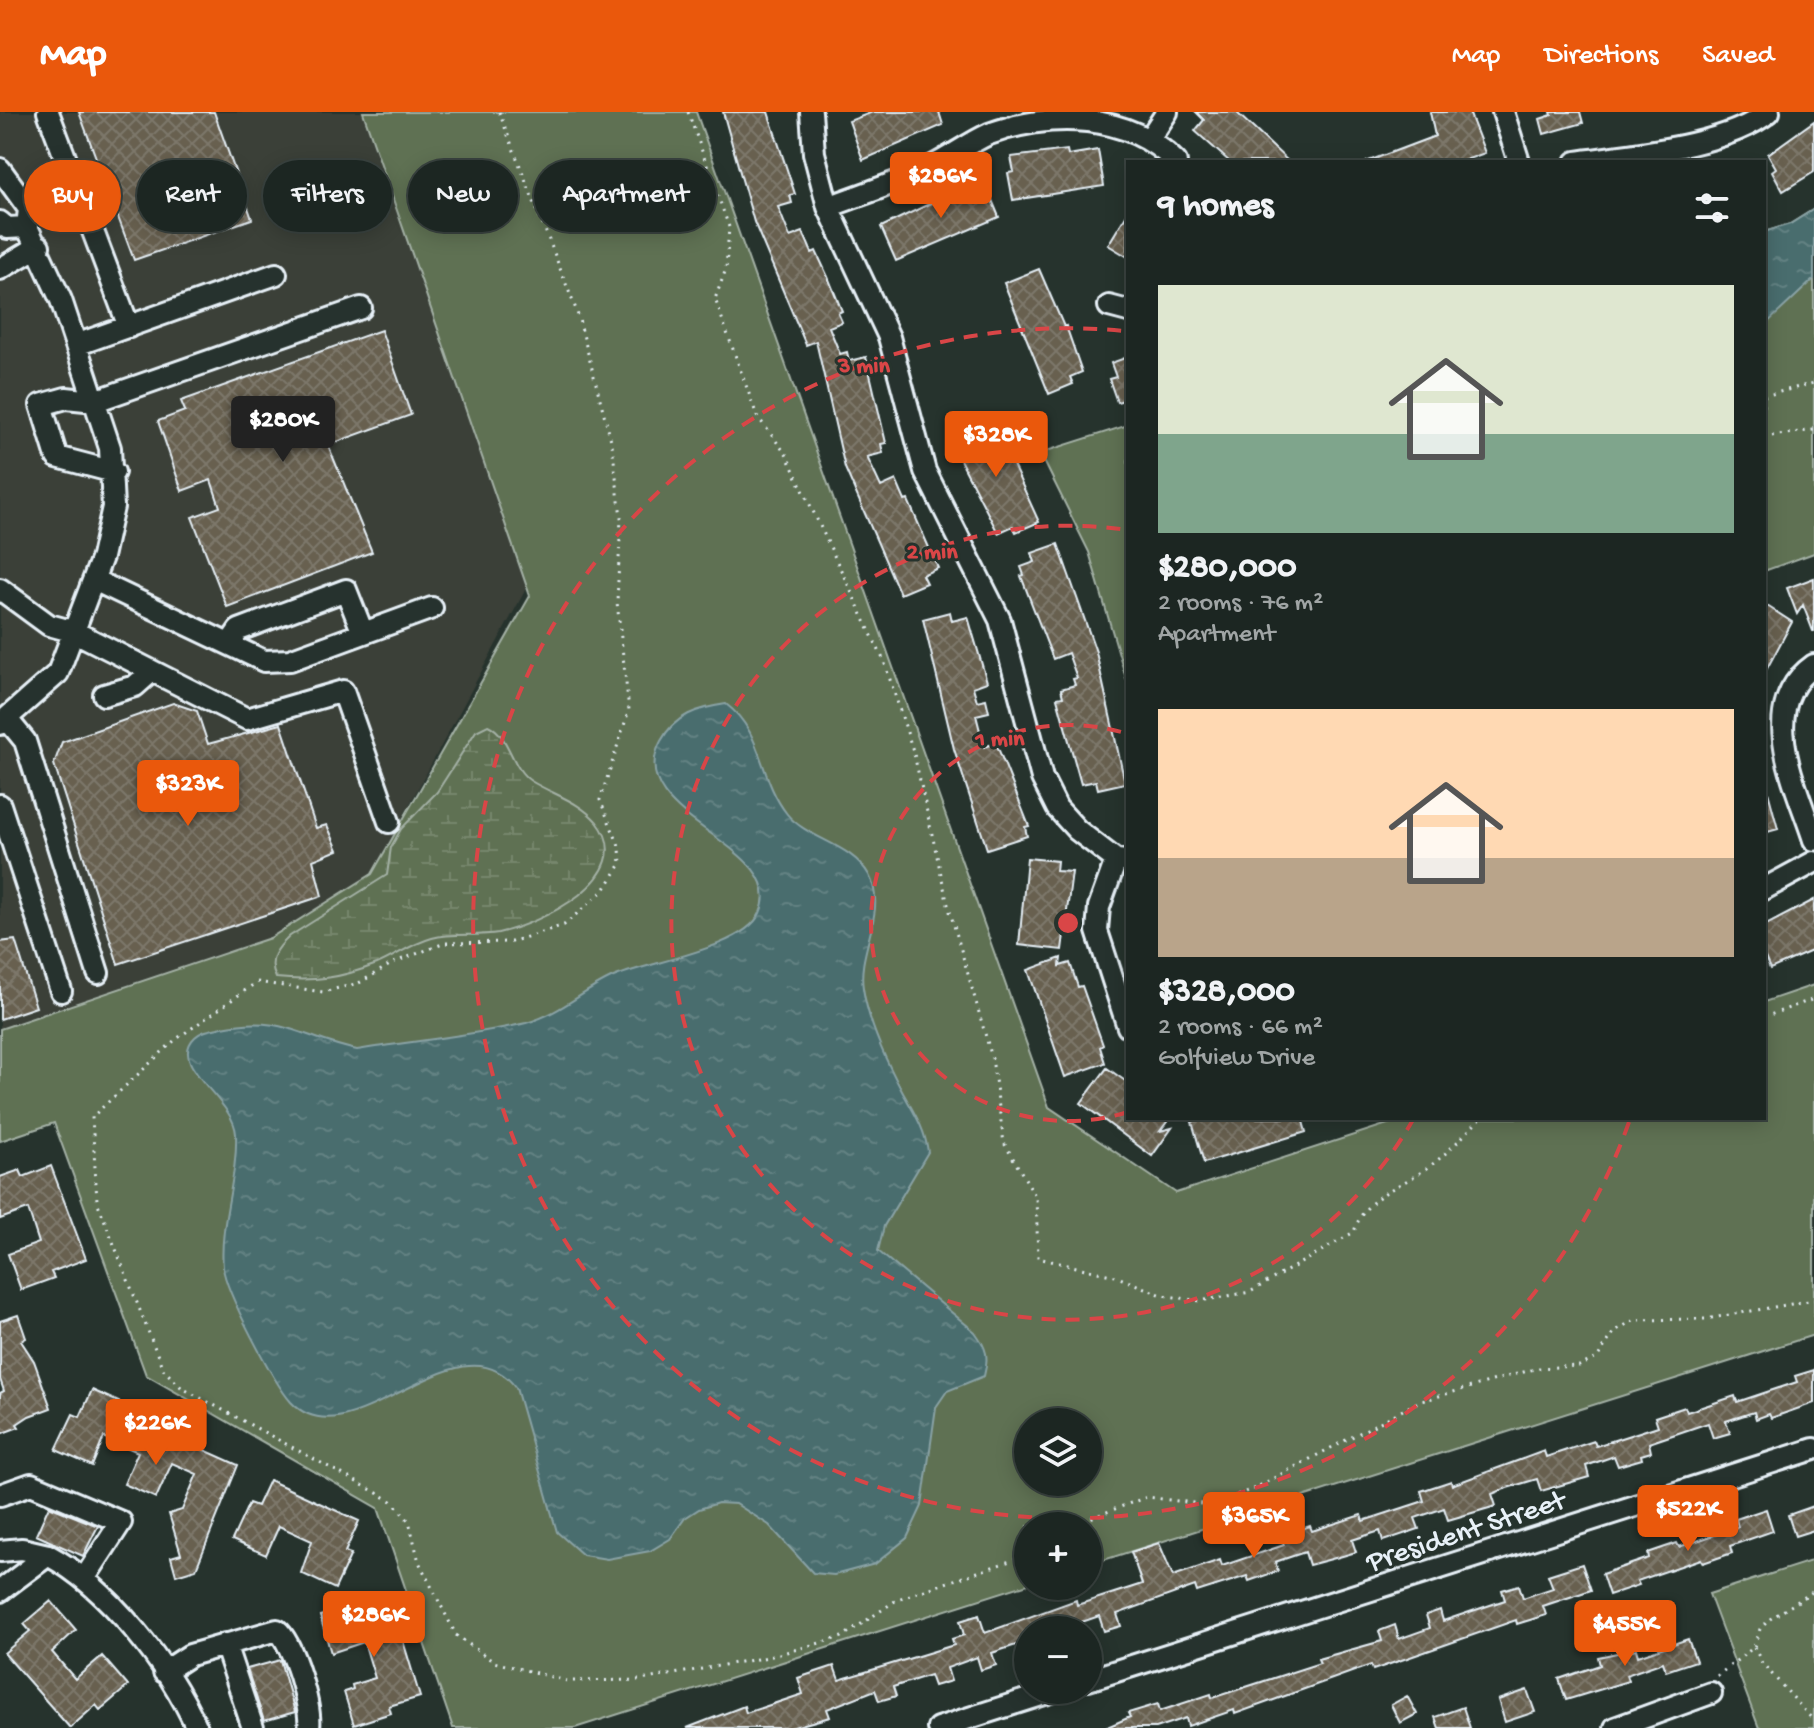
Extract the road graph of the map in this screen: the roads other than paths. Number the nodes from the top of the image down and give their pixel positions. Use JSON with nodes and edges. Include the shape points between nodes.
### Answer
{"nodes":[{"id":1,"x":48,"y":112,"type":"edge"},
{"id":2,"x":811,"y":112,"type":"edge"},
{"id":3,"x":1167,"y":112,"type":"edge"},
{"id":4,"x":1503,"y":112,"type":"edge"},
{"id":5,"x":1769,"y":112,"type":"edge"},
{"id":6,"x":1150,"y":138,"type":"junction"},
{"id":7,"x":1174,"y":160,"type":"edge"},
{"id":8,"x":1518,"y":160,"type":"edge"},
{"id":9,"x":1589,"y":160,"type":"edge"},
{"id":10,"x":0,"y":169,"type":"edge"},
{"id":11,"x":24,"y":202,"type":"edge"},
{"id":12,"x":828,"y":207,"type":"junction"},
{"id":13,"x":0,"y":222,"type":"edge"},
{"id":14,"x":24,"y":227,"type":"edge"},
{"id":15,"x":30,"y":232,"type":"edge"},
{"id":16,"x":39,"y":246,"type":"junction"},
{"id":17,"x":0,"y":269,"type":"edge"},
{"id":18,"x":276,"y":274,"type":"dead end"},
{"id":19,"x":361,"y":308,"type":"dead end"},
{"id":20,"x":129,"y":327,"type":"junction"},
{"id":21,"x":76,"y":345,"type":"junction"},
{"id":22,"x":95,"y":401,"type":"junction"},
{"id":23,"x":114,"y":472,"type":"junction"},
{"id":24,"x":94,"y":580,"type":"junction"},
{"id":25,"x":0,"y":589,"type":"edge"},
{"id":26,"x":432,"y":608,"type":"dead end"},
{"id":27,"x":75,"y":632,"type":"junction"},
{"id":28,"x":363,"y":633,"type":"junction"},
{"id":29,"x":230,"y":643,"type":"junction"},
{"id":30,"x":1814,"y":665,"type":"edge"},
{"id":31,"x":152,"y":671,"type":"junction"},
{"id":32,"x":104,"y":695,"type":"dead end"},
{"id":33,"x":4,"y":722,"type":"edge"},
{"id":34,"x":0,"y":805,"type":"edge"},
{"id":35,"x":389,"y":822,"type":"dead end"},
{"id":36,"x":1814,"y":840,"type":"edge"},
{"id":37,"x":1122,"y":861,"type":"edge"},
{"id":38,"x":1814,"y":862,"type":"edge"},
{"id":39,"x":1766,"y":888,"type":"edge"},
{"id":40,"x":98,"y":973,"type":"dead end"},
{"id":41,"x":61,"y":991,"type":"dead end"},
{"id":42,"x":1126,"y":1021,"type":"edge"},
{"id":43,"x":1814,"y":1449,"type":"edge"},
{"id":44,"x":0,"y":1495,"type":"edge"},
{"id":45,"x":0,"y":1551,"type":"edge"},
{"id":46,"x":48,"y":1555,"type":"junction"},
{"id":47,"x":84,"y":1579,"type":"junction"},
{"id":48,"x":0,"y":1591,"type":"edge"},
{"id":49,"x":225,"y":1644,"type":"junction"},
{"id":50,"x":164,"y":1672,"type":"junction"},
{"id":51,"x":1102,"y":1676,"type":"edge"},
{"id":52,"x":1711,"y":1693,"type":"road end"},
{"id":53,"x":1014,"y":1704,"type":"edge"},
{"id":54,"x":1643,"y":1723,"type":"edge"},
{"id":55,"x":197,"y":1728,"type":"edge"},
{"id":56,"x":253,"y":1728,"type":"edge"},
{"id":57,"x":309,"y":1728,"type":"edge"},
{"id":58,"x":938,"y":1728,"type":"edge"},
{"id":59,"x":1615,"y":1728,"type":"edge"}],
"edges":[{"from":1,"to":20,"type":"street"},
{"from":2,"to":12,"type":"street","via":[[814,153]]},
{"from":3,"to":6,"type":"street"},
{"from":4,"to":8,"type":"street"},
{"from":5,"to":9,"type":"street","via":[[1751,124],[1675,147]]},
{"from":6,"to":7,"type":"street"},
{"from":6,"to":12,"type":"street","via":[[1095,119],[1028,121],[987,135],[909,177]]},
{"from":10,"to":11,"type":"street"},
{"from":12,"to":37,"type":"street","via":[[889,337],[925,471],[1000,620],[1042,778],[1070,824]]},
{"from":13,"to":14,"type":"street","via":[[7,228]]},
{"from":15,"to":16,"type":"street"},
{"from":16,"to":17,"type":"street"},
{"from":16,"to":21,"type":"street"},
{"from":18,"to":20,"type":"street"},
{"from":19,"to":22,"type":"street"},
{"from":20,"to":21,"type":"street"},
{"from":21,"to":22,"type":"street"},
{"from":22,"to":23,"type":"street"},
{"from":22,"to":23,"type":"street","via":[[66,398],[41,405],[57,457]]},
{"from":23,"to":24,"type":"street","via":[[109,532]]},
{"from":24,"to":27,"type":"street"},
{"from":24,"to":29,"type":"street"},
{"from":25,"to":27,"type":"street","via":[[49,625]]},
{"from":26,"to":28,"type":"street"},
{"from":27,"to":31,"type":"street"},
{"from":27,"to":33,"type":"street","via":[[58,673]]},
{"from":28,"to":29,"type":"street","via":[[290,660],[264,661]]},
{"from":28,"to":29,"type":"street","via":[[346,590],[239,630]]},
{"from":30,"to":36,"type":"street","via":[[1792,686],[1782,728]]},
{"from":31,"to":32,"type":"street","via":[[135,686]]},
{"from":31,"to":35,"type":"street","via":[[247,719],[343,691]]},
{"from":33,"to":40,"type":"street","via":[[25,741]]},
{"from":34,"to":41,"type":"street"},
{"from":37,"to":42,"type":"street","via":[[1099,907],[1097,931]]},
{"from":38,"to":39,"type":"street"},
{"from":43,"to":51,"type":"street","name":"President Street"},
{"from":44,"to":47,"type":"street","via":[[31,1484],[121,1522]]},
{"from":45,"to":46,"type":"street"},
{"from":46,"to":47,"type":"street"},
{"from":46,"to":48,"type":"street"},
{"from":47,"to":50,"type":"street","via":[[117,1611]]},
{"from":49,"to":50,"type":"street","via":[[190,1655]]},
{"from":49,"to":56,"type":"street"},
{"from":49,"to":57,"type":"street","via":[[271,1629],[285,1636],[309,1711]]},
{"from":50,"to":55,"type":"street"},
{"from":52,"to":54,"type":"street"},
{"from":53,"to":58,"type":"street"},
{"from":54,"to":59,"type":"street"}]}
